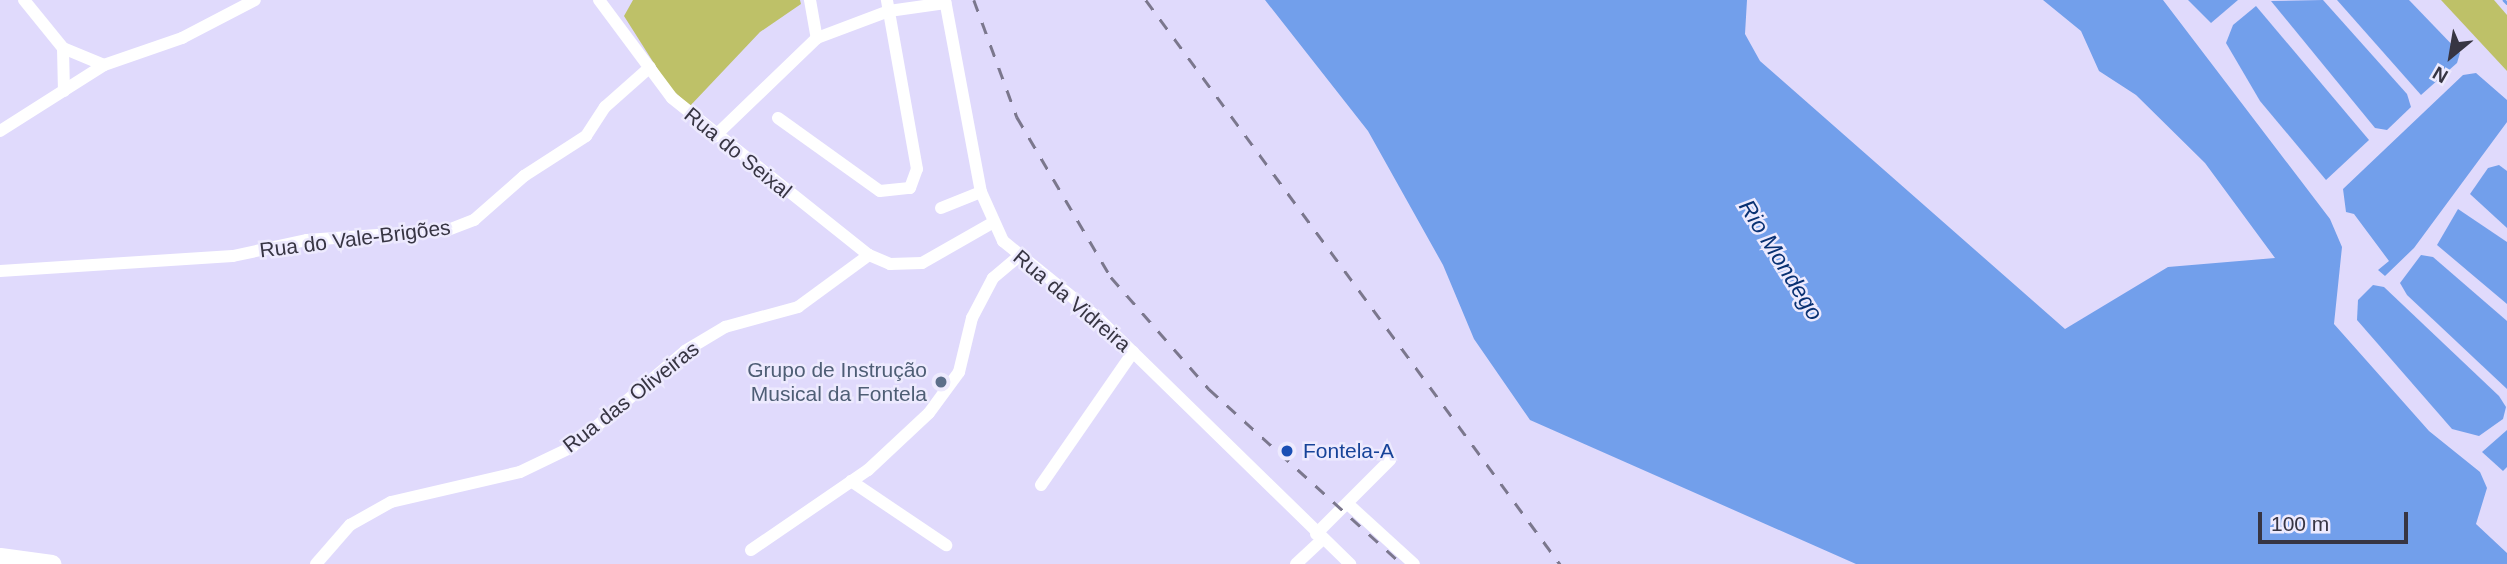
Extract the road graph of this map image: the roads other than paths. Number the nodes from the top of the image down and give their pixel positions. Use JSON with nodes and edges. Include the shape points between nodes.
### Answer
{"nodes":[{"id":1,"x":24,"y":0,"type":"edge"},
{"id":2,"x":255,"y":0,"type":"edge"},
{"id":3,"x":810,"y":0,"type":"edge"},
{"id":4,"x":945,"y":2,"type":"edge"},
{"id":5,"x":608,"y":3,"type":"edge"},
{"id":6,"x":888,"y":5,"type":"edge"},
{"id":7,"x":817,"y":38,"type":"junction"},
{"id":8,"x":63,"y":48,"type":"junction"},
{"id":9,"x":104,"y":65,"type":"junction"},
{"id":10,"x":650,"y":67,"type":"junction"},
{"id":11,"x":64,"y":91,"type":"junction"},
{"id":12,"x":778,"y":118,"type":"dead end"},
{"id":13,"x":0,"y":131,"type":"edge"},
{"id":14,"x":714,"y":137,"type":"junction"},
{"id":15,"x":981,"y":192,"type":"junction"},
{"id":16,"x":941,"y":208,"type":"dead end"},
{"id":17,"x":992,"y":223,"type":"junction"},
{"id":18,"x":869,"y":255,"type":"junction"},
{"id":19,"x":1017,"y":258,"type":"junction"},
{"id":20,"x":0,"y":271,"type":"edge"},
{"id":21,"x":1133,"y":352,"type":"junction"},
{"id":22,"x":1390,"y":460,"type":"dead end"},
{"id":23,"x":850,"y":481,"type":"junction"},
{"id":24,"x":1041,"y":485,"type":"dead end"},
{"id":25,"x":1348,"y":504,"type":"junction"},
{"id":26,"x":1319,"y":537,"type":"junction"},
{"id":27,"x":946,"y":545,"type":"dead end"},
{"id":28,"x":751,"y":550,"type":"dead end"},
{"id":29,"x":0,"y":557,"type":"edge"},
{"id":30,"x":52,"y":564,"type":"edge"},
{"id":31,"x":316,"y":564,"type":"edge"},
{"id":32,"x":1296,"y":564,"type":"edge"},
{"id":33,"x":1350,"y":564,"type":"edge"},
{"id":34,"x":1414,"y":564,"type":"edge"}],
"edges":[{"from":1,"to":8,"type":"street"},
{"from":2,"to":9,"type":"street","via":[[182,38]]},
{"from":3,"to":7,"type":"street"},
{"from":4,"to":6,"type":"street"},
{"from":4,"to":15,"type":"street","name":"Rua da Vidreira"},
{"from":5,"to":10,"type":"street","name":"Rua do Seixal"},
{"from":6,"to":7,"type":"street"},
{"from":6,"to":12,"type":"street","via":[[917,169],[910,188],[880,191]]},
{"from":7,"to":14,"type":"street"},
{"from":8,"to":9,"type":"street"},
{"from":8,"to":11,"type":"street"},
{"from":9,"to":11,"type":"street"},
{"from":10,"to":14,"type":"street","name":"Rua do Seixal"},
{"from":10,"to":20,"type":"street","name":"Rua do Vale-Brigões","via":[[605,107],[586,136],[524,176],[474,220],[448,230],[307,240],[233,256]]},
{"from":11,"to":13,"type":"street"},
{"from":14,"to":18,"type":"street","name":"Rua do Seixal"},
{"from":15,"to":16,"type":"street"},
{"from":15,"to":17,"type":"street","name":"Rua da Vidreira"},
{"from":17,"to":18,"type":"street","via":[[922,263],[890,264]]},
{"from":17,"to":19,"type":"street","name":"Rua da Vidreira"},
{"from":18,"to":31,"type":"street","name":"Rua das Oliveiras","via":[[798,307],[725,327],[685,351],[572,447],[520,472],[391,502],[350,526]]},
{"from":19,"to":21,"type":"street","name":"Rua da Vidreira"},
{"from":19,"to":23,"type":"street","via":[[993,278],[972,318],[951,385],[886,456]]},
{"from":21,"to":24,"type":"street"},
{"from":21,"to":26,"type":"street","name":"Rua da Vidreira"},
{"from":22,"to":25,"type":"street"},
{"from":23,"to":27,"type":"street"},
{"from":23,"to":28,"type":"street"},
{"from":25,"to":26,"type":"street"},
{"from":25,"to":34,"type":"street"},
{"from":26,"to":32,"type":"street"},
{"from":26,"to":33,"type":"street","name":"Rua da Vidreira"},
{"from":29,"to":30,"type":"highway"}]}
